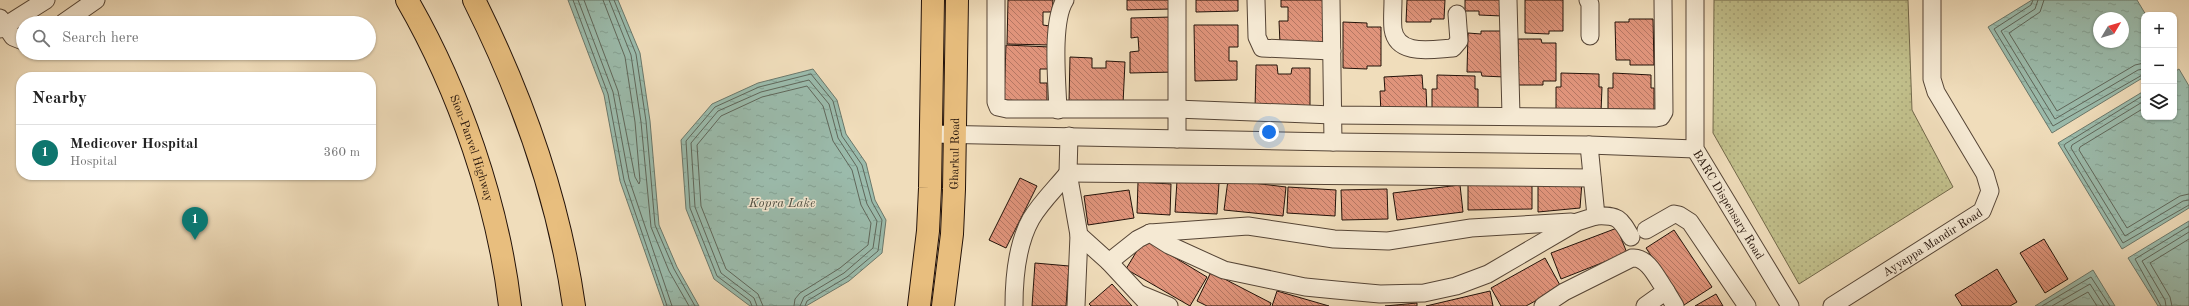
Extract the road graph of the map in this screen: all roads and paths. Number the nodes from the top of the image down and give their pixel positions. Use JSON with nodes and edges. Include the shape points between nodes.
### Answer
{"nodes":[{"id":1,"x":96,"y":0,"type":"edge"},
{"id":2,"x":407,"y":0,"type":"edge"},
{"id":3,"x":474,"y":0,"type":"edge"},
{"id":4,"x":933,"y":0,"type":"edge"},
{"id":5,"x":957,"y":0,"type":"edge"},
{"id":6,"x":996,"y":0,"type":"edge"},
{"id":7,"x":1065,"y":0,"type":"edge"},
{"id":8,"x":1177,"y":0,"type":"edge"},
{"id":9,"x":1256,"y":0,"type":"edge"},
{"id":10,"x":1331,"y":0,"type":"edge"},
{"id":11,"x":1393,"y":0,"type":"edge"},
{"id":12,"x":1508,"y":0,"type":"edge"},
{"id":13,"x":1588,"y":0,"type":"edge"},
{"id":14,"x":1663,"y":0,"type":"edge"},
{"id":15,"x":1696,"y":0,"type":"edge"},
{"id":16,"x":1932,"y":0,"type":"edge"},
{"id":17,"x":40,"y":2,"type":"edge"},
{"id":18,"x":1457,"y":14,"type":"dead end"},
{"id":19,"x":72,"y":16,"type":"edge"},
{"id":20,"x":2,"y":24,"type":"edge"},
{"id":21,"x":1590,"y":36,"type":"dead end"},
{"id":22,"x":16,"y":38,"type":"edge"},
{"id":23,"x":1332,"y":51,"type":"junction"},
{"id":24,"x":1176,"y":109,"type":"junction"},
{"id":25,"x":1058,"y":110,"type":"junction"},
{"id":26,"x":1333,"y":115,"type":"junction"},
{"id":27,"x":1511,"y":116,"type":"junction"},
{"id":28,"x":931,"y":134,"type":"junction"},
{"id":29,"x":955,"y":134,"type":"junction"},
{"id":30,"x":1069,"y":136,"type":"junction"},
{"id":31,"x":1177,"y":139,"type":"junction"},
{"id":32,"x":1333,"y":142,"type":"junction"},
{"id":33,"x":1589,"y":145,"type":"junction"},
{"id":34,"x":1695,"y":149,"type":"junction"},
{"id":35,"x":1068,"y":173,"type":"junction"},
{"id":36,"x":1592,"y":178,"type":"junction"},
{"id":37,"x":1596,"y":216,"type":"junction"},
{"id":38,"x":1577,"y":222,"type":"junction"},
{"id":39,"x":1150,"y":233,"type":"junction"},
{"id":40,"x":1079,"y":235,"type":"junction"},
{"id":41,"x":1109,"y":262,"type":"junction"},
{"id":42,"x":1666,"y":291,"type":"junction"},
{"id":43,"x":1138,"y":293,"type":"junction"},
{"id":44,"x":510,"y":306,"type":"edge"},
{"id":45,"x":574,"y":306,"type":"edge"},
{"id":46,"x":919,"y":306,"type":"edge"},
{"id":47,"x":942,"y":306,"type":"edge"},
{"id":48,"x":1014,"y":306,"type":"edge"},
{"id":49,"x":1076,"y":306,"type":"edge"},
{"id":50,"x":1150,"y":306,"type":"edge"},
{"id":51,"x":1169,"y":306,"type":"edge"},
{"id":52,"x":1543,"y":306,"type":"edge"},
{"id":53,"x":1646,"y":306,"type":"edge"},
{"id":54,"x":1675,"y":306,"type":"edge"},
{"id":55,"x":1747,"y":306,"type":"edge"},
{"id":56,"x":1790,"y":306,"type":"edge"},
{"id":57,"x":1832,"y":306,"type":"edge"}],
"edges":[{"from":1,"to":19,"type":"street"},
{"from":2,"to":44,"type":"main road","name":"Sion-Panvel Highway","via":[[440,65],[471,143],[498,238]]},
{"from":3,"to":45,"type":"main road","via":[[495,41],[520,101],[538,156],[558,225]]},
{"from":4,"to":28,"type":"main road","name":"Gharkul Road"},
{"from":5,"to":29,"type":"main road","name":"Gharkul Road"},
{"from":6,"to":25,"type":"street","via":[[998,107]]},
{"from":7,"to":25,"type":"street","via":[[1059,9],[1057,28]]},
{"from":8,"to":24,"type":"street"},
{"from":9,"to":23,"type":"street","via":[[1257,37],[1262,48]]},
{"from":10,"to":23,"type":"street"},
{"from":11,"to":18,"type":"street","via":[[1393,30],[1400,43],[1413,51],[1452,48],[1459,41]]},
{"from":12,"to":27,"type":"street"},
{"from":13,"to":21,"type":"street"},
{"from":14,"to":27,"type":"street","via":[[1664,112],[1661,117]]},
{"from":15,"to":34,"type":"street","name":"BARC Dispensary Road"},
{"from":16,"to":57,"type":"street","name":"Ayyappa Mandir Road","via":[[1932,79],[1936,92],[1985,174],[1990,191],[1982,212]]},
{"from":17,"to":20,"type":"street"},
{"from":20,"to":22,"type":"street"},
{"from":23,"to":26,"type":"street"},
{"from":24,"to":25,"type":"street"},
{"from":24,"to":26,"type":"street"},
{"from":24,"to":31,"type":"street"},
{"from":26,"to":27,"type":"street"},
{"from":26,"to":32,"type":"street"},
{"from":28,"to":29,"type":"street"},
{"from":28,"to":46,"type":"main road","name":"Gharkul Road","via":[[928,231]]},
{"from":29,"to":30,"type":"street"},
{"from":29,"to":47,"type":"main road","name":"Gharkul Road","via":[[952,234]]},
{"from":30,"to":31,"type":"street"},
{"from":30,"to":35,"type":"street"},
{"from":31,"to":32,"type":"street"},
{"from":32,"to":33,"type":"street"},
{"from":33,"to":34,"type":"street"},
{"from":33,"to":36,"type":"street"},
{"from":34,"to":56,"type":"street","name":"BARC Dispensary Road"},
{"from":35,"to":36,"type":"street"},
{"from":35,"to":40,"type":"street"},
{"from":35,"to":48,"type":"street","via":[[1031,220],[1023,239],[1014,283]]},
{"from":36,"to":37,"type":"street"},
{"from":37,"to":38,"type":"street"},
{"from":37,"to":55,"type":"street","via":[[1618,218],[1638,234],[1674,214],[1679,215],[1690,222]]},
{"from":38,"to":39,"type":"street","via":[[1471,228],[1388,241],[1334,239],[1248,226]]},
{"from":38,"to":39,"type":"street","via":[[1488,274],[1456,286],[1424,292],[1380,294],[1305,287],[1224,270],[1169,245]]},
{"from":39,"to":41,"type":"street","via":[[1138,238]]},
{"from":40,"to":41,"type":"street"},
{"from":40,"to":49,"type":"street"},
{"from":41,"to":43,"type":"street"},
{"from":42,"to":52,"type":"street","via":[[1646,262],[1638,257],[1564,292]]},
{"from":42,"to":53,"type":"street"},
{"from":42,"to":54,"type":"street"},
{"from":43,"to":50,"type":"street"},
{"from":43,"to":51,"type":"street"}]}
